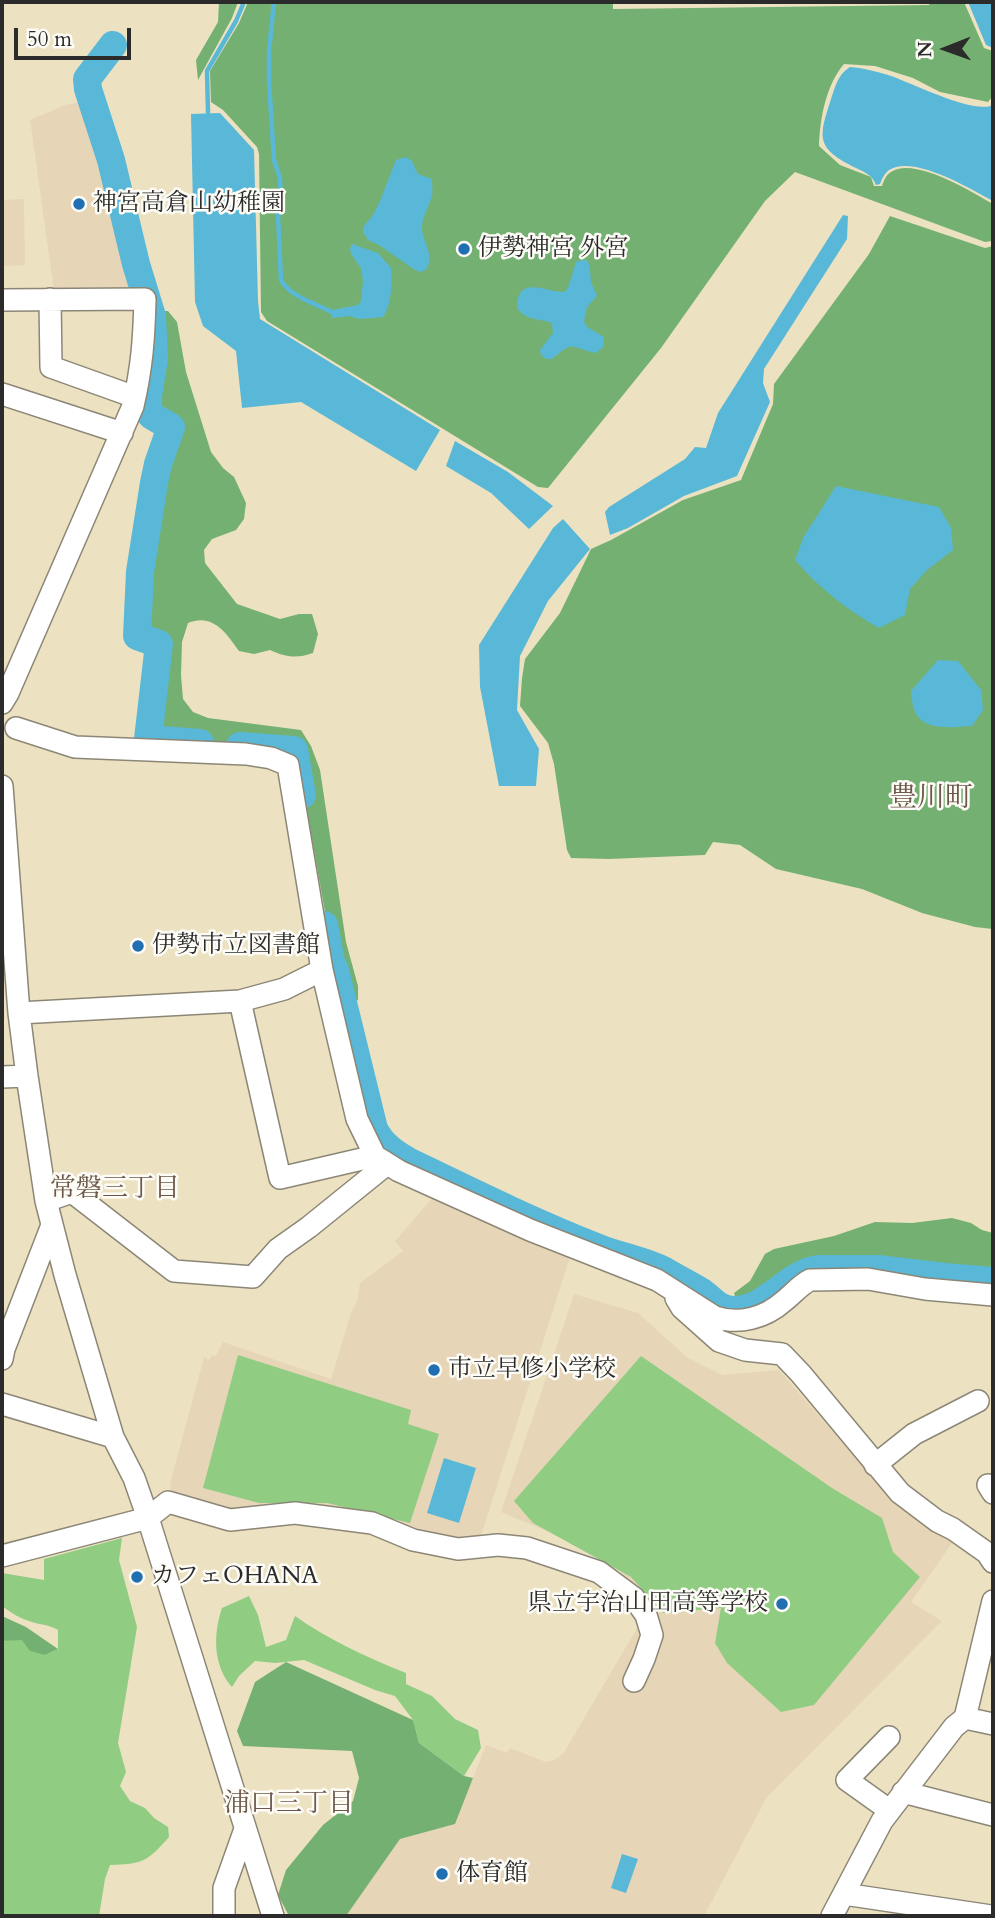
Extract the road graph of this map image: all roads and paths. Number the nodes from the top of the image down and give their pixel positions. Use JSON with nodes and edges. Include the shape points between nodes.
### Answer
{"nodes":[{"id":1,"x":50,"y":299,"type":"junction"},
{"id":2,"x":2,"y":300,"type":"edge"},
{"id":3,"x":2,"y":394,"type":"edge"},
{"id":4,"x":135,"y":397,"type":"junction"},
{"id":5,"x":122,"y":433,"type":"junction"},
{"id":6,"x":2,"y":703,"type":"edge"},
{"id":7,"x":16,"y":728,"type":"dead end"},
{"id":8,"x":2,"y":794,"type":"edge"},
{"id":9,"x":322,"y":970,"type":"junction"},
{"id":10,"x":240,"y":1002,"type":"junction"},
{"id":11,"x":19,"y":1013,"type":"junction"},
{"id":12,"x":27,"y":1076,"type":"junction"},
{"id":13,"x":2,"y":1077,"type":"edge"},
{"id":14,"x":381,"y":1160,"type":"junction"},
{"id":15,"x":46,"y":1200,"type":"junction"},
{"id":16,"x":52,"y":1225,"type":"junction"},
{"id":17,"x":670,"y":1287,"type":"junction"},
{"id":18,"x":993,"y":1295,"type":"edge"},
{"id":19,"x":2,"y":1359,"type":"edge"},
{"id":20,"x":978,"y":1401,"type":"dead end"},
{"id":21,"x":2,"y":1404,"type":"edge"},
{"id":22,"x":113,"y":1437,"type":"junction"},
{"id":23,"x":875,"y":1465,"type":"junction"},
{"id":24,"x":148,"y":1518,"type":"junction"},
{"id":25,"x":2,"y":1556,"type":"edge"},
{"id":26,"x":993,"y":1561,"type":"edge"},
{"id":27,"x":993,"y":1601,"type":"edge"},
{"id":28,"x":634,"y":1682,"type":"dead end"},
{"id":29,"x":965,"y":1718,"type":"junction"},
{"id":30,"x":993,"y":1724,"type":"edge"},
{"id":31,"x":889,"y":1737,"type":"dead end"},
{"id":32,"x":903,"y":1792,"type":"junction"},
{"id":33,"x":889,"y":1810,"type":"junction"},
{"id":34,"x":993,"y":1815,"type":"edge"},
{"id":35,"x":245,"y":1829,"type":"junction"},
{"id":36,"x":856,"y":1902,"type":"edge"},
{"id":37,"x":917,"y":1911,"type":"edge"},
{"id":38,"x":224,"y":1916,"type":"edge"},
{"id":39,"x":273,"y":1916,"type":"edge"},
{"id":40,"x":832,"y":1916,"type":"edge"},
{"id":41,"x":991,"y":1916,"type":"edge"}],
"edges":[{"from":1,"to":2,"type":"street"},
{"from":1,"to":4,"type":"street","via":[[51,367]]},
{"from":1,"to":4,"type":"street","via":[[145,299]]},
{"from":3,"to":5,"type":"street"},
{"from":4,"to":5,"type":"street"},
{"from":5,"to":6,"type":"street"},
{"from":7,"to":9,"type":"street","via":[[75,747],[246,754],[288,765]]},
{"from":8,"to":11,"type":"street"},
{"from":9,"to":10,"type":"street","via":[[284,989]]},
{"from":9,"to":14,"type":"street","via":[[357,1119]]},
{"from":10,"to":11,"type":"street"},
{"from":10,"to":14,"type":"street","via":[[280,1178]]},
{"from":11,"to":12,"type":"street"},
{"from":12,"to":13,"type":"street"},
{"from":12,"to":15,"type":"street"},
{"from":14,"to":15,"type":"street","via":[[309,1227],[278,1248],[253,1277],[174,1270],[72,1192]]},
{"from":14,"to":17,"type":"street","via":[[530,1230]]},
{"from":15,"to":16,"type":"street"},
{"from":16,"to":19,"type":"street"},
{"from":16,"to":22,"type":"street"},
{"from":17,"to":18,"type":"street","via":[[715,1317],[737,1321],[770,1312],[810,1280],[868,1279]]},
{"from":17,"to":23,"type":"street","via":[[682,1308],[719,1340],[746,1350],[782,1354]]},
{"from":20,"to":23,"type":"street","via":[[914,1434]]},
{"from":21,"to":22,"type":"street"},
{"from":22,"to":24,"type":"street"},
{"from":23,"to":26,"type":"street","via":[[900,1493]]},
{"from":24,"to":25,"type":"street"},
{"from":24,"to":28,"type":"street","via":[[168,1502],[229,1520],[295,1513],[372,1523],[413,1540],[458,1549],[527,1548],[599,1572],[634,1598],[646,1615],[652,1634]]},
{"from":24,"to":35,"type":"street"},
{"from":27,"to":29,"type":"street"},
{"from":29,"to":30,"type":"street"},
{"from":29,"to":32,"type":"street"},
{"from":31,"to":33,"type":"street","via":[[847,1780]]},
{"from":32,"to":33,"type":"street"},
{"from":32,"to":34,"type":"street"},
{"from":33,"to":36,"type":"street"},
{"from":35,"to":38,"type":"street","via":[[224,1888]]},
{"from":35,"to":39,"type":"street"},
{"from":36,"to":37,"type":"street"},
{"from":36,"to":40,"type":"street"},
{"from":37,"to":41,"type":"street"}]}
